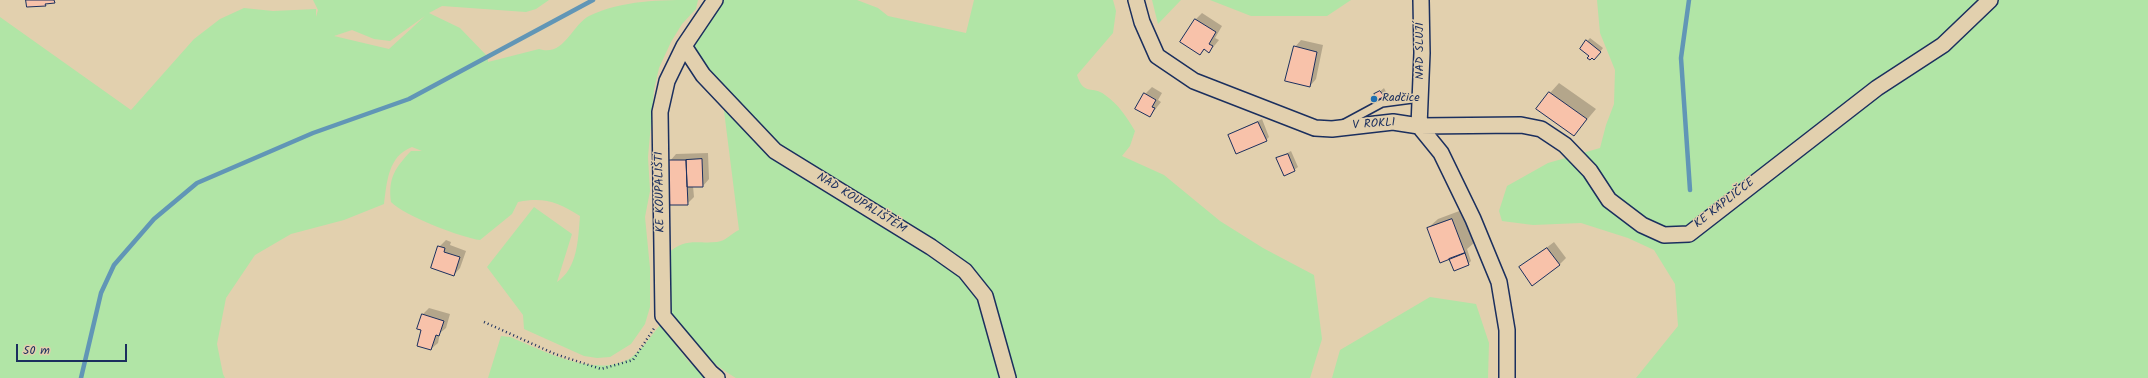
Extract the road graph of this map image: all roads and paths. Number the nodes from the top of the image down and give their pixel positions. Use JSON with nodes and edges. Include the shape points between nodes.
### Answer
{"nodes":[{"id":1,"x":714,"y":0,"type":"edge"},
{"id":2,"x":1136,"y":0,"type":"edge"},
{"id":3,"x":1421,"y":0,"type":"edge"},
{"id":4,"x":1990,"y":0,"type":"edge"},
{"id":5,"x":684,"y":46,"type":"junction"},
{"id":6,"x":1420,"y":98,"type":"junction"},
{"id":7,"x":1419,"y":126,"type":"junction"},
{"id":8,"x":1332,"y":129,"type":"junction"},
{"id":9,"x":663,"y":316,"type":"junction"},
{"id":10,"x":484,"y":322,"type":"dead end"},
{"id":11,"x":717,"y":378,"type":"edge"},
{"id":12,"x":1008,"y":378,"type":"edge"},
{"id":13,"x":1507,"y":378,"type":"edge"}],
"edges":[{"from":1,"to":5,"type":"street","name":"KE KOUPALIŠTI"},
{"from":2,"to":8,"type":"street","name":"V ROKLI","via":[[1142,22],[1157,56],[1194,81],[1315,128]]},
{"from":3,"to":6,"type":"street","name":"NAD SLUJÍ"},
{"from":4,"to":7,"type":"street","name":"KE KAPLIČCE","via":[[1943,45],[1877,88],[1688,234],[1664,235],[1642,225],[1609,200],[1590,171],[1565,145],[1541,129],[1521,125]]},
{"from":5,"to":9,"type":"street","name":"KE KOUPALIŠTI","via":[[667,81],[660,112]]},
{"from":5,"to":12,"type":"street","name":"NAD KOUPALIŠTĚM","via":[[703,75],[775,151],[931,247],[965,272],[984,296]]},
{"from":6,"to":7,"type":"street","name":"NAD SLUJÍ"},
{"from":6,"to":8,"type":"lane","via":[[1382,103]]},
{"from":7,"to":8,"type":"street","name":"V ROKLI","via":[[1393,122]]},
{"from":7,"to":13,"type":"street","via":[[1441,153],[1473,218],[1499,282],[1507,330]]},
{"from":9,"to":10,"type":"path","via":[[632,360],[601,369],[555,354]]},
{"from":9,"to":11,"type":"street"}]}
